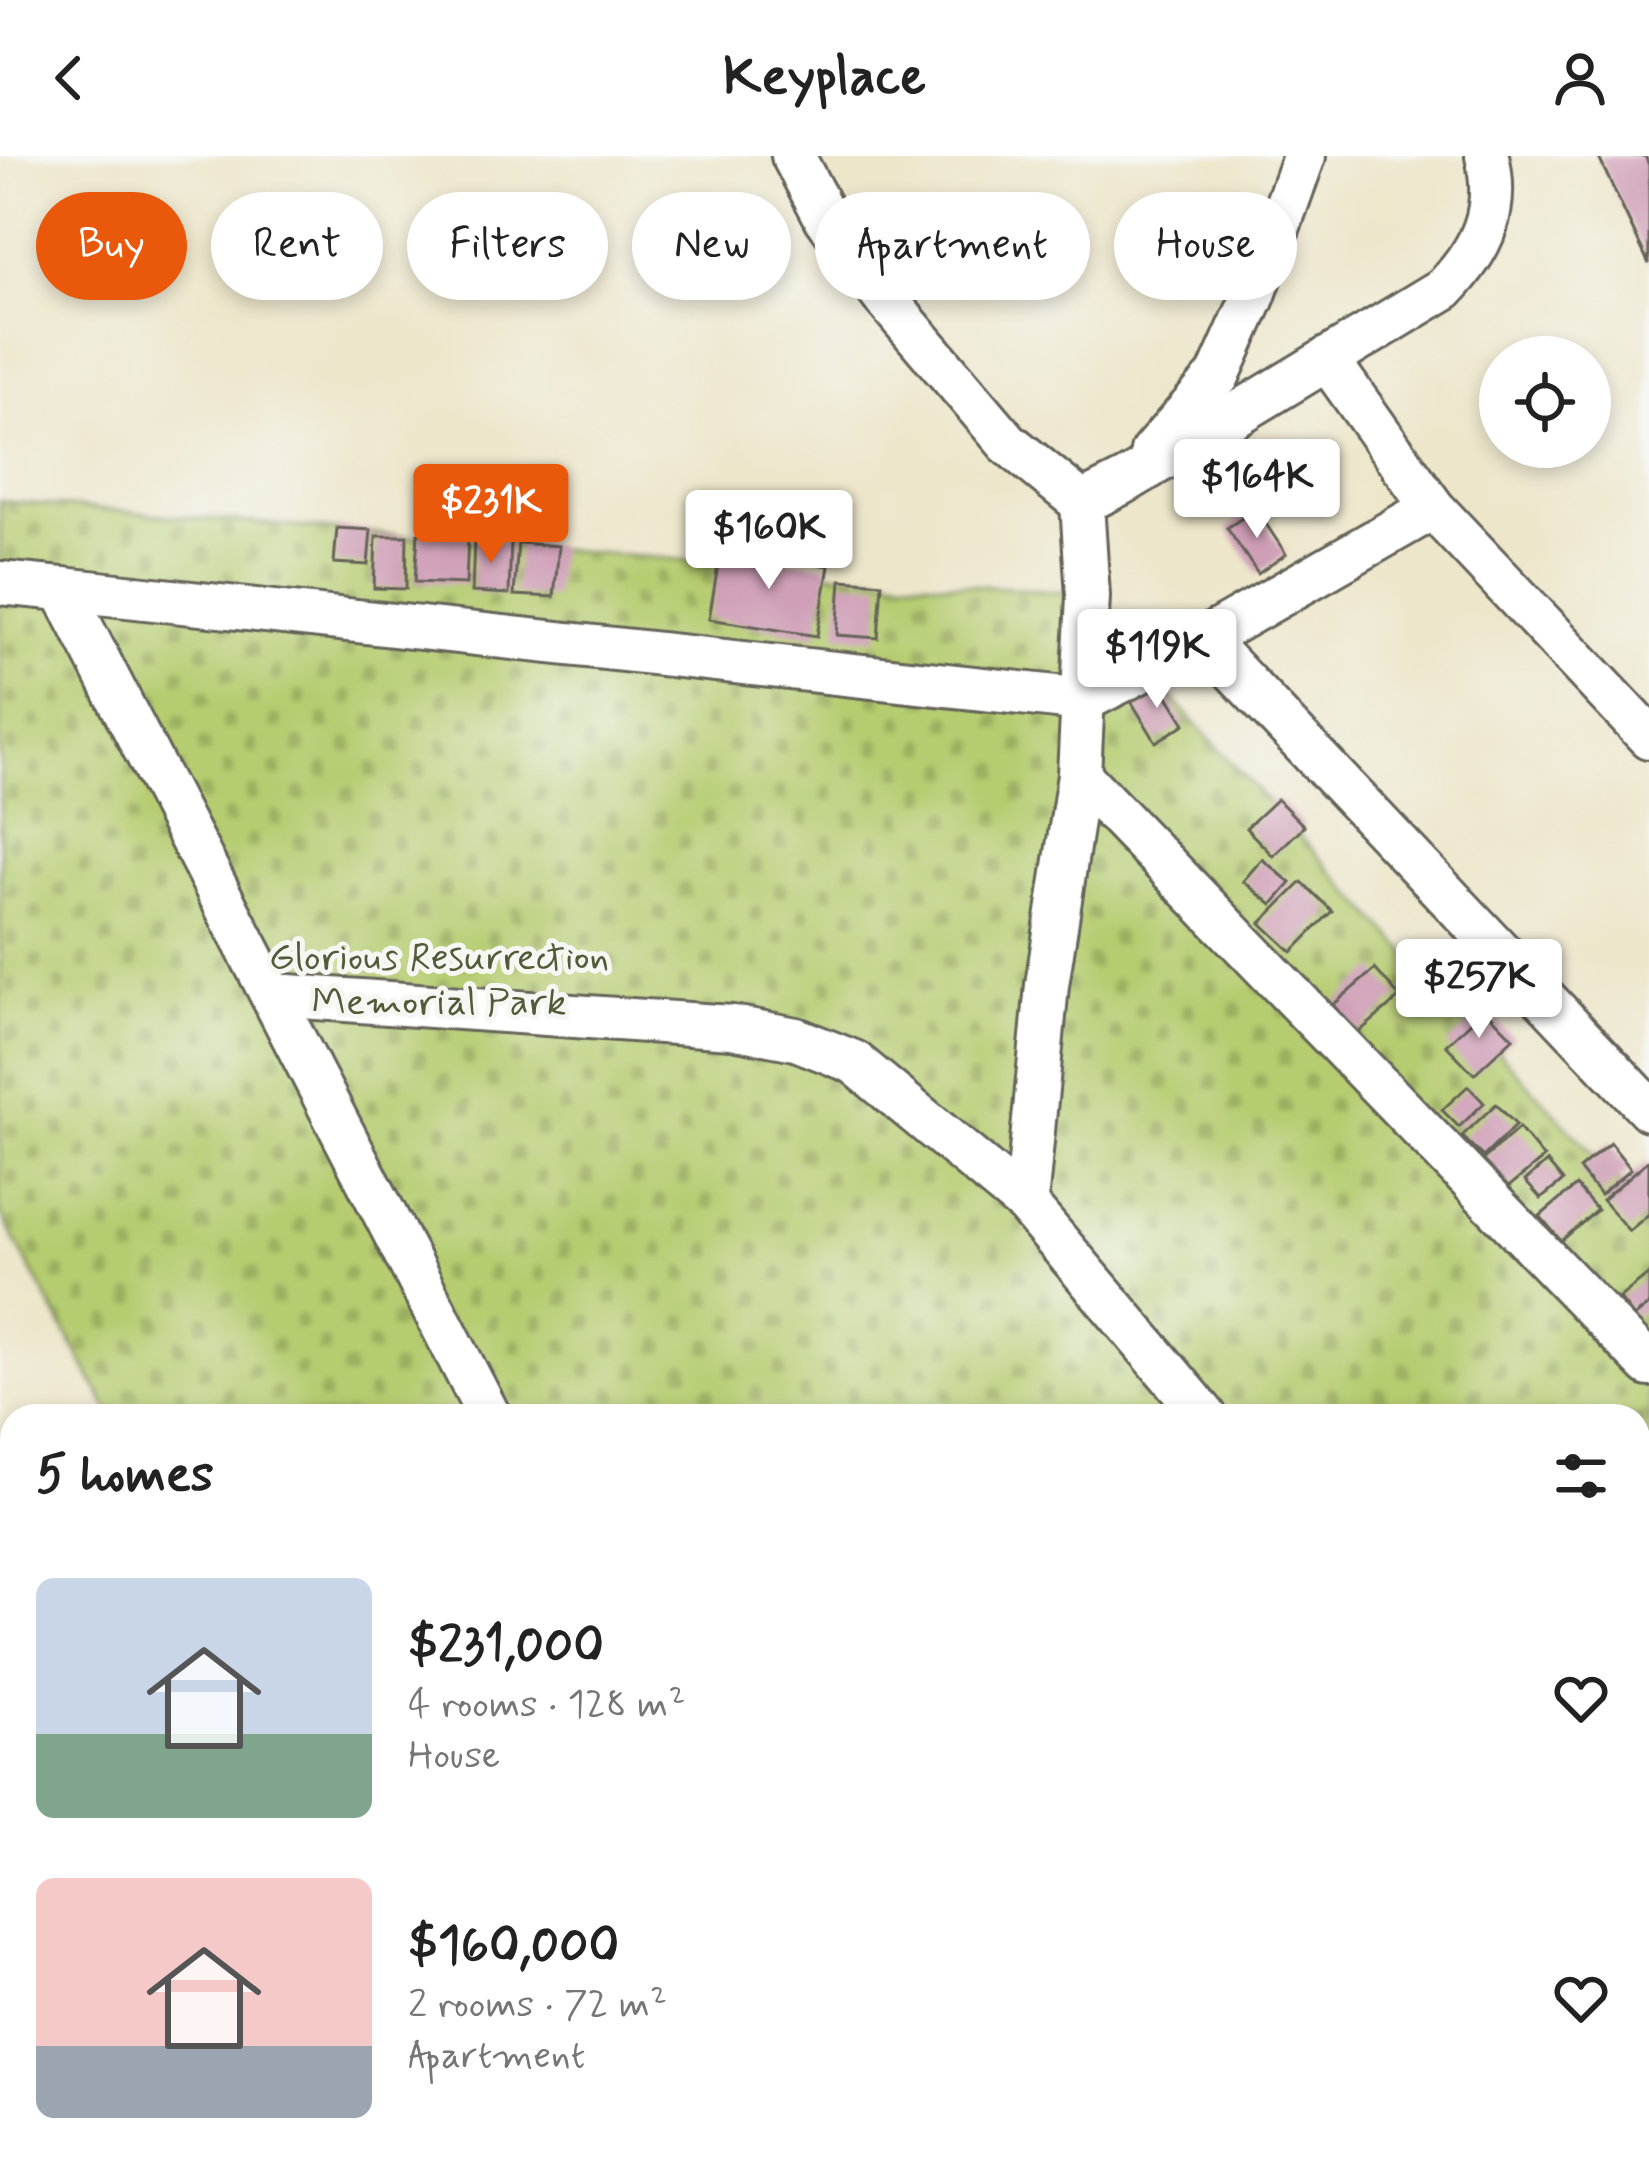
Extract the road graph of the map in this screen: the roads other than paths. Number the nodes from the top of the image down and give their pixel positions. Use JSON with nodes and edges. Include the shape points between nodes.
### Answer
{"nodes":[{"id":1,"x":793,"y":156,"type":"edge"},
{"id":2,"x":1304,"y":156,"type":"edge"},
{"id":3,"x":1487,"y":156,"type":"edge"},
{"id":4,"x":1327,"y":359,"type":"junction"},
{"id":5,"x":1128,"y":480,"type":"junction"},
{"id":6,"x":1082,"y":503,"type":"junction"},
{"id":7,"x":1433,"y":508,"type":"junction"},
{"id":8,"x":0,"y":583,"type":"edge"},
{"id":9,"x":62,"y":589,"type":"junction"},
{"id":10,"x":1204,"y":639,"type":"junction"},
{"id":11,"x":1084,"y":700,"type":"junction"},
{"id":12,"x":1649,"y":737,"type":"edge"},
{"id":13,"x":1078,"y":775,"type":"junction"},
{"id":14,"x":274,"y":995,"type":"junction"},
{"id":15,"x":1649,"y":1109,"type":"edge"},
{"id":16,"x":1026,"y":1204,"type":"junction"},
{"id":17,"x":1649,"y":1365,"type":"edge"},
{"id":18,"x":483,"y":1404,"type":"edge"},
{"id":19,"x":1195,"y":1404,"type":"edge"}],
"edges":[{"from":1,"to":6,"type":"street","via":[[883,296],[1008,443]]},
{"from":2,"to":5,"type":"street","via":[[1218,376]]},
{"from":3,"to":4,"type":"street","via":[[1489,215],[1474,257],[1445,288]]},
{"from":4,"to":5,"type":"street"},
{"from":4,"to":7,"type":"street"},
{"from":5,"to":6,"type":"street"},
{"from":6,"to":11,"type":"street"},
{"from":7,"to":10,"type":"street"},
{"from":7,"to":12,"type":"street"},
{"from":8,"to":9,"type":"street"},
{"from":9,"to":11,"type":"street"},
{"from":9,"to":14,"type":"street"},
{"from":10,"to":11,"type":"street"},
{"from":10,"to":15,"type":"street"},
{"from":11,"to":13,"type":"street"},
{"from":13,"to":16,"type":"street"},
{"from":13,"to":17,"type":"street"},
{"from":14,"to":16,"type":"street","via":[[796,1039],[854,1062]]},
{"from":14,"to":18,"type":"street"},
{"from":16,"to":19,"type":"street"}]}
